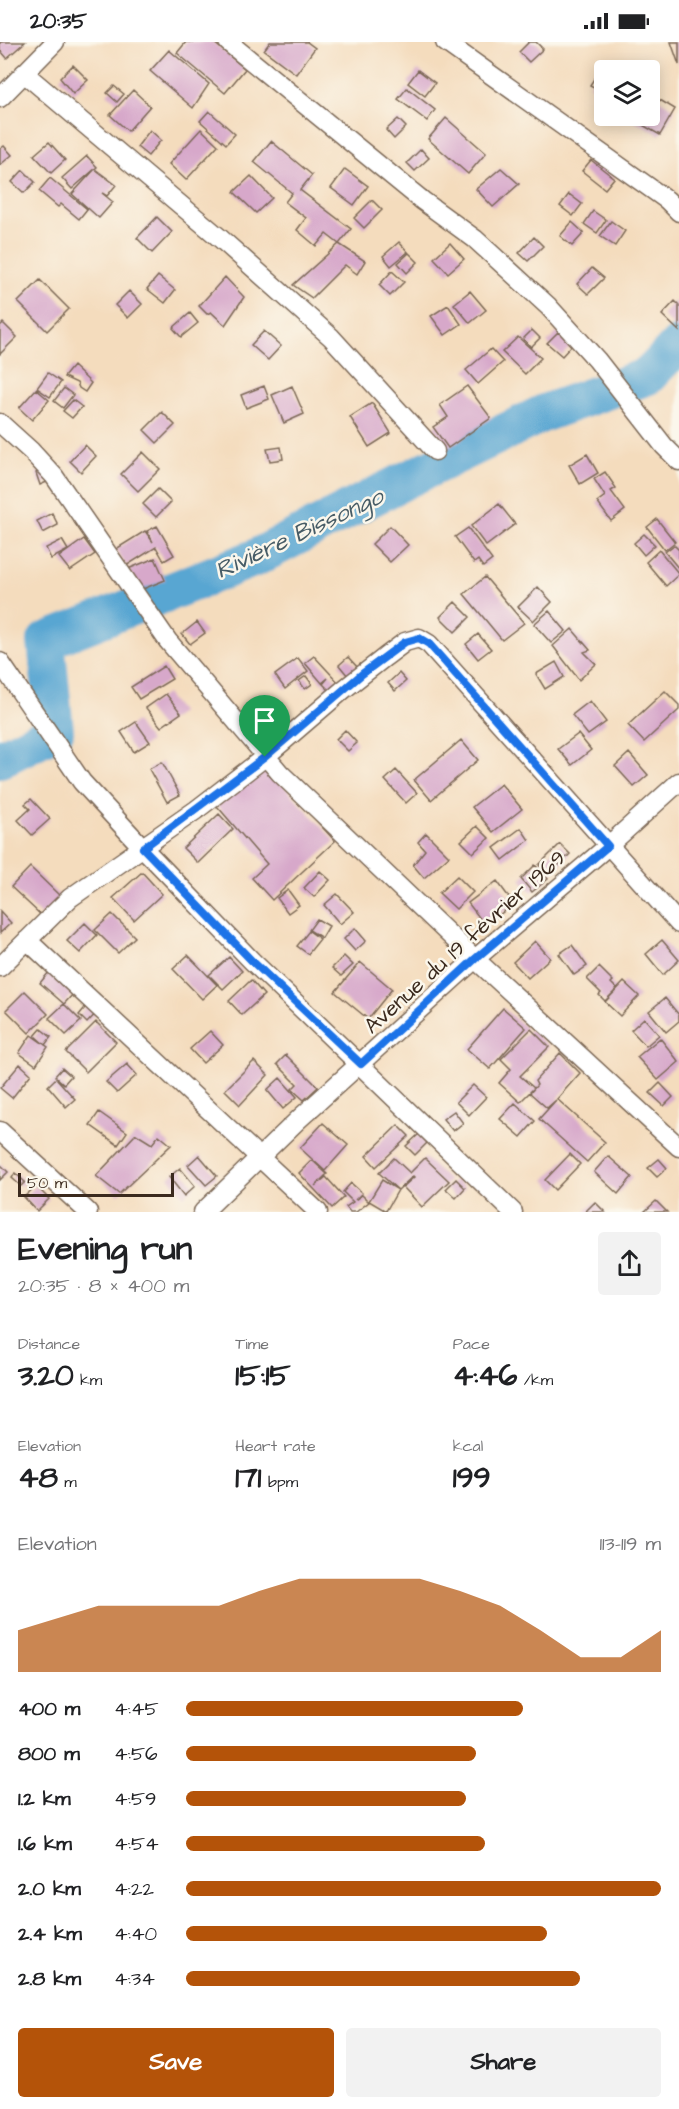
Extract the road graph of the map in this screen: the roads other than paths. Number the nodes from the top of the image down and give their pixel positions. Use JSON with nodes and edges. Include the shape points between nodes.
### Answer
{"nodes":[{"id":1,"x":56,"y":42,"type":"edge"},
{"id":2,"x":228,"y":42,"type":"edge"},
{"id":3,"x":445,"y":42,"type":"edge"},
{"id":4,"x":24,"y":72,"type":"junction"},
{"id":5,"x":0,"y":98,"type":"edge"},
{"id":6,"x":679,"y":212,"type":"edge"},
{"id":7,"x":0,"y":423,"type":"edge"},
{"id":8,"x":435,"y":451,"type":"dead end"},
{"id":9,"x":679,"y":461,"type":"edge"},
{"id":10,"x":0,"y":662,"type":"edge"},
{"id":11,"x":265,"y":757,"type":"junction"},
{"id":12,"x":679,"y":782,"type":"edge"},
{"id":13,"x":608,"y":846,"type":"junction"},
{"id":14,"x":143,"y":848,"type":"junction"},
{"id":15,"x":679,"y":924,"type":"edge"},
{"id":16,"x":27,"y":940,"type":"junction"},
{"id":17,"x":475,"y":959,"type":"junction"},
{"id":18,"x":0,"y":967,"type":"edge"},
{"id":19,"x":361,"y":1064,"type":"junction"},
{"id":20,"x":0,"y":1131,"type":"edge"},
{"id":21,"x":679,"y":1148,"type":"edge"},
{"id":22,"x":260,"y":1156,"type":"junction"},
{"id":23,"x":88,"y":1212,"type":"edge"},
{"id":24,"x":203,"y":1212,"type":"edge"},
{"id":25,"x":318,"y":1212,"type":"edge"},
{"id":26,"x":513,"y":1212,"type":"edge"}],
"edges":[{"from":1,"to":4,"type":"street"},
{"from":2,"to":9,"type":"street","via":[[475,239],[548,306]]},
{"from":3,"to":6,"type":"street"},
{"from":4,"to":5,"type":"street"},
{"from":4,"to":8,"type":"street","via":[[331,337]]},
{"from":7,"to":11,"type":"street","via":[[54,476],[168,641]]},
{"from":10,"to":14,"type":"street","via":[[82,782]]},
{"from":11,"to":13,"type":"street","via":[[362,674],[405,642],[419,638],[429,644]]},
{"from":11,"to":14,"type":"street"},
{"from":11,"to":17,"type":"street"},
{"from":12,"to":13,"type":"street","name":"Avenue du 19 février 1969"},
{"from":13,"to":15,"type":"street"},
{"from":13,"to":17,"type":"street","name":"Avenue du 19 février 1969"},
{"from":14,"to":16,"type":"street","via":[[70,898]]},
{"from":14,"to":19,"type":"street","via":[[252,961]]},
{"from":16,"to":18,"type":"street"},
{"from":16,"to":22,"type":"street"},
{"from":17,"to":19,"type":"street","name":"Avenue du 19 février 1969"},
{"from":17,"to":21,"type":"street"},
{"from":19,"to":22,"type":"street","name":"Avenue du 19 février 1969"},
{"from":19,"to":26,"type":"street"},
{"from":20,"to":23,"type":"street"},
{"from":22,"to":24,"type":"street","name":"Avenue du 19 février 1969"},
{"from":22,"to":25,"type":"street"}]}
